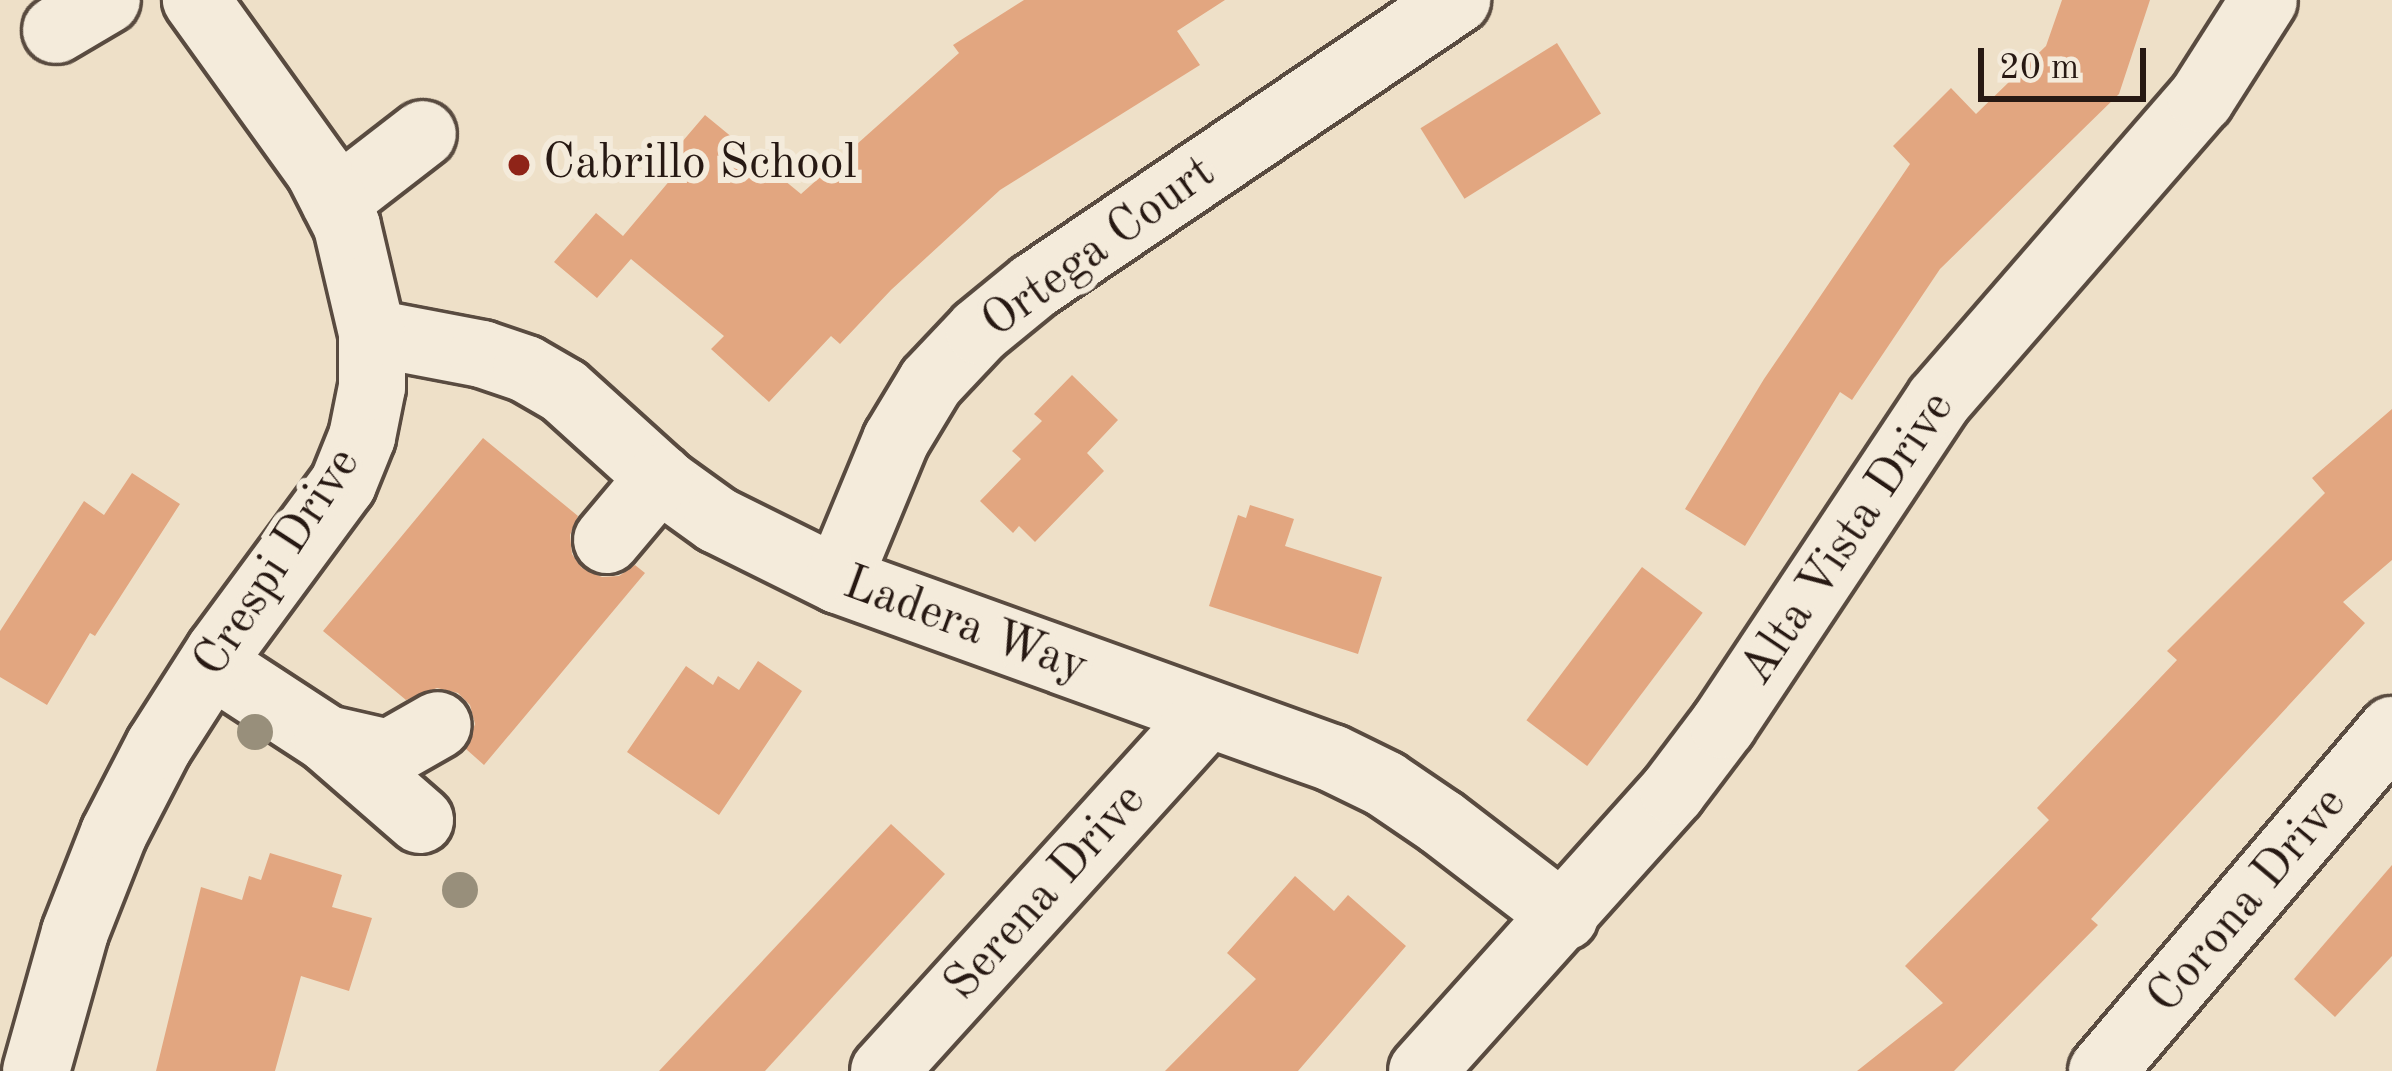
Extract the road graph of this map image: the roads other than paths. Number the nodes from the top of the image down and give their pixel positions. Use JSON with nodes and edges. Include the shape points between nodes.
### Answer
{"nodes":[{"id":1,"x":196,"y":0,"type":"edge"},
{"id":2,"x":1457,"y":0,"type":"edge"},
{"id":3,"x":2264,"y":0,"type":"edge"},
{"id":4,"x":423,"y":134,"type":"dead end"},
{"id":5,"x":335,"y":202,"type":"junction"},
{"id":6,"x":372,"y":333,"type":"junction"},
{"id":7,"x":660,"y":477,"type":"junction"},
{"id":8,"x":607,"y":540,"type":"dead end"},
{"id":9,"x":838,"y":580,"type":"junction"},
{"id":10,"x":212,"y":664,"type":"junction"},
{"id":11,"x":1208,"y":714,"type":"junction"},
{"id":12,"x":438,"y":725,"type":"dead end"},
{"id":13,"x":2392,"y":730,"type":"edge"},
{"id":14,"x":327,"y":740,"type":"junction"},
{"id":15,"x":420,"y":820,"type":"dead end"},
{"id":16,"x":1565,"y":917,"type":"junction"},
{"id":17,"x":36,"y":1071,"type":"edge"},
{"id":18,"x":884,"y":1071,"type":"edge"},
{"id":19,"x":1421,"y":1071,"type":"edge"},
{"id":20,"x":2102,"y":1071,"type":"edge"}],
"edges":[{"from":1,"to":5,"type":"street","name":"Crespi Drive"},
{"from":2,"to":9,"type":"street","name":"Ortega Court","via":[[1034,286],[980,331],[931,382],[896,440]]},
{"from":3,"to":16,"type":"street","name":"Alta Vista Drive","via":[[2201,98],[1939,400],[1723,725]]},
{"from":4,"to":5,"type":"street"},
{"from":5,"to":6,"type":"street","name":"Crespi Drive","via":[[363,275]]},
{"from":6,"to":7,"type":"street","name":"Ladera Way","via":[[526,369],[564,391]]},
{"from":6,"to":10,"type":"street","name":"Crespi Drive","via":[[365,420],[343,484]]},
{"from":7,"to":8,"type":"street"},
{"from":7,"to":9,"type":"street","name":"Ladera Way","via":[[717,520]]},
{"from":9,"to":11,"type":"street","name":"Ladera Way"},
{"from":10,"to":14,"type":"street"},
{"from":10,"to":17,"type":"street","name":"Crespi Drive","via":[[114,833],[75,932]]},
{"from":11,"to":16,"type":"street","name":"Ladera Way","via":[[1385,784]]},
{"from":11,"to":18,"type":"street","name":"Serena Drive"},
{"from":12,"to":14,"type":"street","via":[[389,753]]},
{"from":13,"to":20,"type":"street","name":"Corona Drive"},
{"from":14,"to":15,"type":"street"},
{"from":16,"to":19,"type":"street","name":"Alta Vista Drive"}]}
